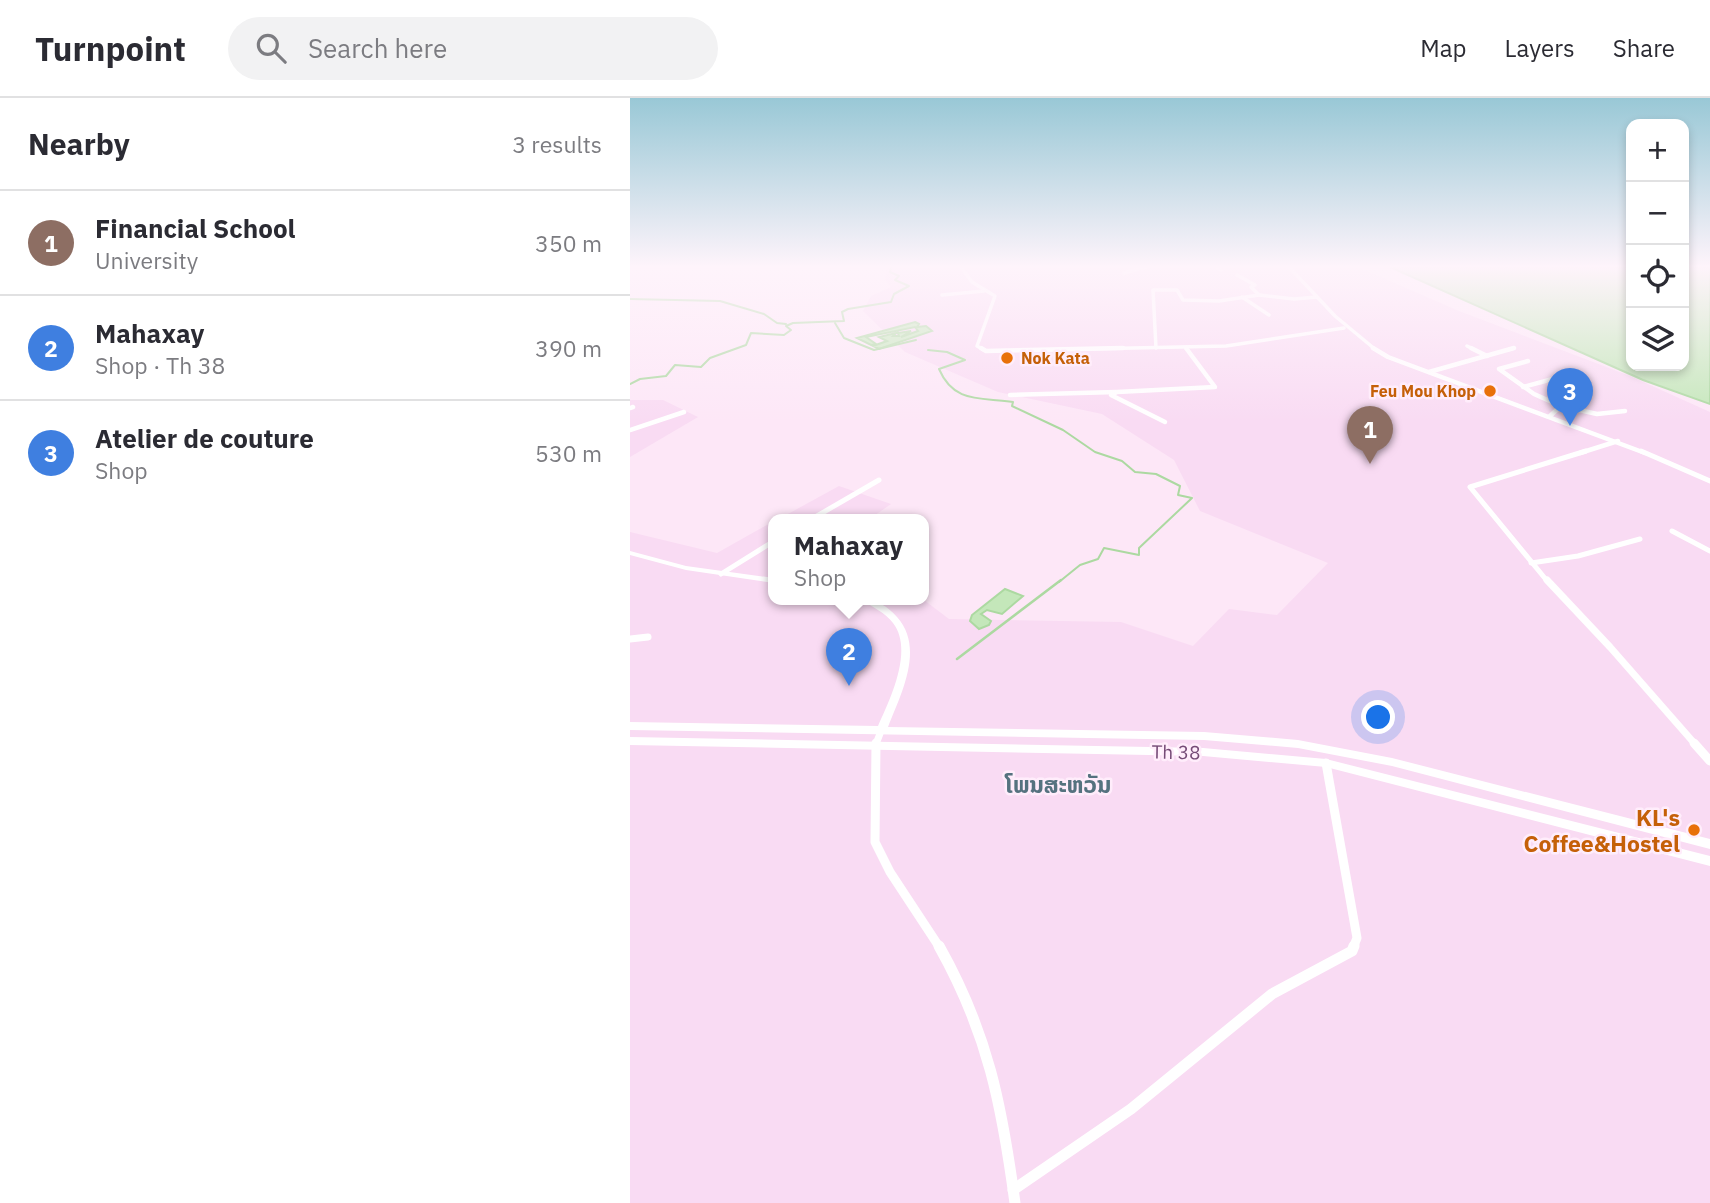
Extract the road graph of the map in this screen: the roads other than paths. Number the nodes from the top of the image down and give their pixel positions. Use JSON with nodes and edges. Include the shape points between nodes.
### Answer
{"nodes":[{"id":1,"x":987,"y":319,"type":"edge"},
{"id":2,"x":1155,"y":319,"type":"edge"},
{"id":3,"x":1336,"y":319,"type":"edge"},
{"id":4,"x":1344,"y":328,"type":"junction"},
{"id":5,"x":1468,"y":346,"type":"dead end"},
{"id":6,"x":1156,"y":348,"type":"junction"},
{"id":7,"x":1186,"y":348,"type":"junction"},
{"id":8,"x":1514,"y":348,"type":"dead end"},
{"id":9,"x":1488,"y":356,"type":"junction"},
{"id":10,"x":1528,"y":361,"type":"dead end"},
{"id":11,"x":1428,"y":373,"type":"junction"},
{"id":12,"x":1560,"y":377,"type":"dead end"},
{"id":13,"x":1523,"y":387,"type":"junction"},
{"id":14,"x":1116,"y":392,"type":"junction"},
{"id":15,"x":1010,"y":396,"type":"dead end"},
{"id":16,"x":1561,"y":406,"type":"junction"},
{"id":17,"x":1625,"y":411,"type":"dead end"},
{"id":18,"x":684,"y":412,"type":"dead end"},
{"id":19,"x":1550,"y":416,"type":"junction"},
{"id":20,"x":1166,"y":422,"type":"dead end"},
{"id":21,"x":630,"y":430,"type":"edge"},
{"id":22,"x":1618,"y":441,"type":"junction"},
{"id":23,"x":879,"y":480,"type":"dead end"},
{"id":24,"x":1710,"y":481,"type":"edge"},
{"id":25,"x":820,"y":514,"type":"edge"},
{"id":26,"x":1672,"y":531,"type":"dead end"},
{"id":27,"x":1640,"y":539,"type":"dead end"},
{"id":28,"x":768,"y":545,"type":"edge"},
{"id":29,"x":1710,"y":551,"type":"edge"},
{"id":30,"x":630,"y":553,"type":"edge"},
{"id":31,"x":1531,"y":563,"type":"junction"},
{"id":32,"x":721,"y":574,"type":"junction"},
{"id":33,"x":768,"y":580,"type":"edge"},
{"id":34,"x":876,"y":605,"type":"edge"},
{"id":35,"x":648,"y":637,"type":"dead end"},
{"id":36,"x":630,"y":639,"type":"edge"},
{"id":37,"x":630,"y":726,"type":"edge"},
{"id":38,"x":881,"y":731,"type":"junction"},
{"id":39,"x":630,"y":741,"type":"edge"},
{"id":40,"x":1298,"y":744,"type":"junction"},
{"id":41,"x":876,"y":746,"type":"junction"},
{"id":42,"x":1297,"y":759,"type":"junction"},
{"id":43,"x":1710,"y":761,"type":"edge"},
{"id":44,"x":1326,"y":763,"type":"junction"},
{"id":45,"x":1710,"y":844,"type":"edge"},
{"id":46,"x":1710,"y":861,"type":"edge"},
{"id":47,"x":1013,"y":1189,"type":"junction"},
{"id":48,"x":1015,"y":1203,"type":"edge"}],
"edges":[{"from":1,"to":6,"type":"street","via":[[978,346],[981,350]]},
{"from":2,"to":6,"type":"street"},
{"from":3,"to":4,"type":"street"},
{"from":4,"to":7,"type":"street","via":[[1238,345]]},
{"from":4,"to":11,"type":"street","via":[[1368,346]]},
{"from":5,"to":9,"type":"street"},
{"from":6,"to":7,"type":"street"},
{"from":7,"to":14,"type":"street","via":[[1215,387]]},
{"from":8,"to":9,"type":"street"},
{"from":9,"to":11,"type":"street"},
{"from":10,"to":13,"type":"street","via":[[1499,369]]},
{"from":11,"to":19,"type":"street"},
{"from":12,"to":13,"type":"street"},
{"from":13,"to":16,"type":"street"},
{"from":14,"to":15,"type":"street"},
{"from":14,"to":20,"type":"street","via":[[1111,395],[1114,398]]},
{"from":16,"to":17,"type":"street","via":[[1597,414]]},
{"from":16,"to":19,"type":"street"},
{"from":18,"to":21,"type":"street"},
{"from":19,"to":22,"type":"street"},
{"from":22,"to":24,"type":"street"},
{"from":22,"to":31,"type":"street","via":[[1470,487]]},
{"from":23,"to":25,"type":"street"},
{"from":26,"to":29,"type":"street"},
{"from":27,"to":31,"type":"street"},
{"from":28,"to":32,"type":"street"},
{"from":30,"to":32,"type":"street"},
{"from":31,"to":43,"type":"street"},
{"from":32,"to":33,"type":"street"},
{"from":34,"to":38,"type":"street","via":[[891,613],[905,637],[903,676]]},
{"from":35,"to":36,"type":"street"},
{"from":37,"to":38,"type":"street","name":"Th 38"},
{"from":38,"to":40,"type":"street","name":"Th 38","via":[[1204,736]]},
{"from":38,"to":41,"type":"street"},
{"from":39,"to":41,"type":"street","name":"Th 38"},
{"from":40,"to":42,"type":"street"},
{"from":40,"to":45,"type":"street","name":"Th 38","via":[[1392,762]]},
{"from":41,"to":42,"type":"street","name":"Th 38","via":[[1203,752]]},
{"from":41,"to":47,"type":"street","via":[[875,842],[981,1028],[996,1080]]},
{"from":42,"to":44,"type":"street","name":"Th 38"},
{"from":44,"to":46,"type":"street","name":"Th 38"},
{"from":44,"to":47,"type":"street","via":[[1357,938],[1352,951],[1272,994],[1130,1109]]},
{"from":47,"to":48,"type":"street"}]}
